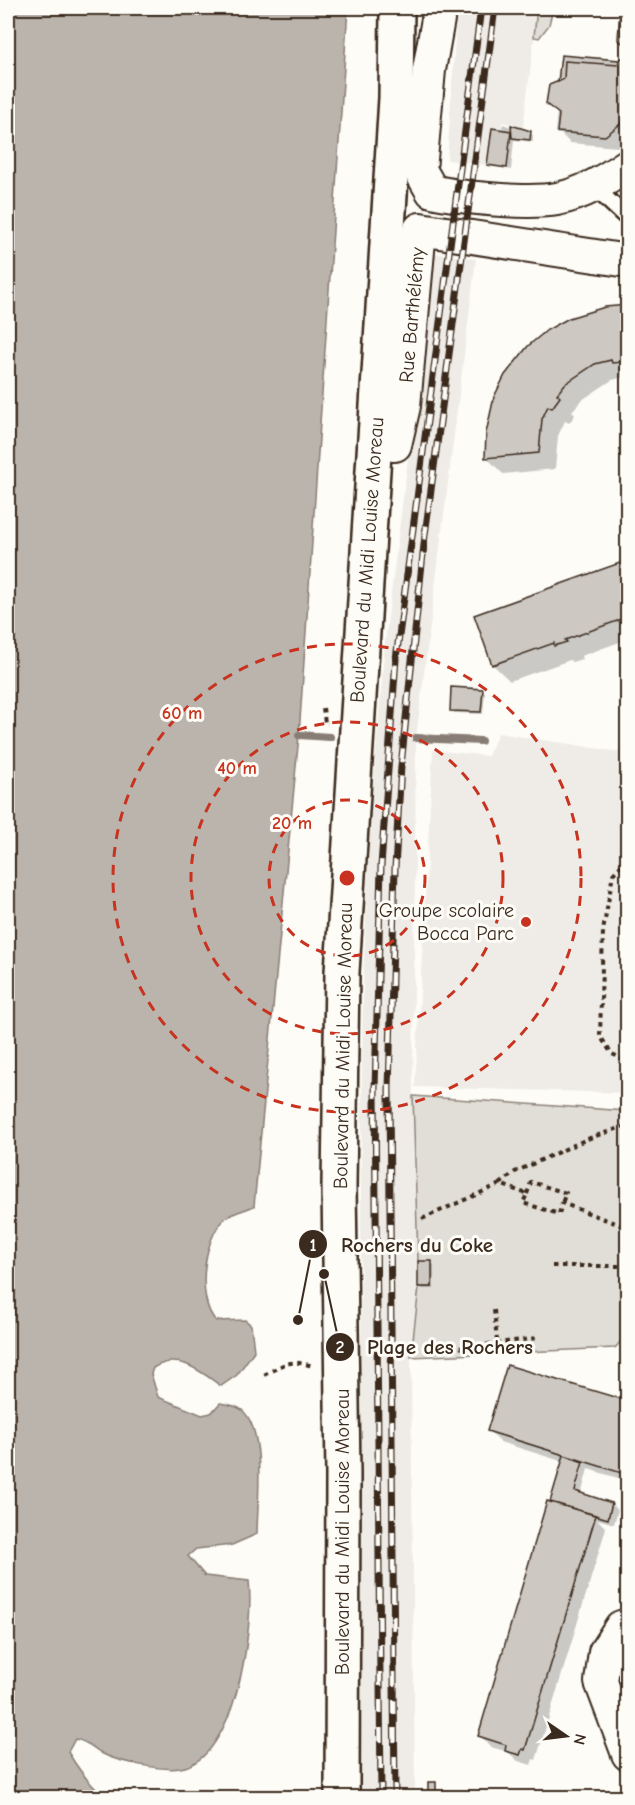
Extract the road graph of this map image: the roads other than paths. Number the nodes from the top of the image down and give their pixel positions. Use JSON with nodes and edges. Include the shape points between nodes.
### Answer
{"nodes":[{"id":1,"x":397,"y":8,"type":"edge"},
{"id":2,"x":440,"y":8,"type":"edge"},
{"id":3,"x":627,"y":165,"type":"edge"},
{"id":4,"x":594,"y":187,"type":"junction"},
{"id":5,"x":625,"y":216,"type":"dead end"},
{"id":6,"x":627,"y":261,"type":"edge"},
{"id":7,"x":374,"y":443,"type":"junction"},
{"id":8,"x":627,"y":1626,"type":"edge"},
{"id":9,"x":627,"y":1754,"type":"edge"},
{"id":10,"x":342,"y":1797,"type":"edge"}],
"edges":[{"from":1,"to":7,"type":"main road","name":"Boulevard du Midi Louise Moreau","via":[[396,98]]},
{"from":2,"to":4,"type":"street","via":[[429,70],[420,170],[432,191],[484,199],[556,199]]},
{"from":3,"to":4,"type":"street"},
{"from":4,"to":5,"type":"lane"},
{"from":6,"to":7,"type":"street","name":"Rue Barthélémy","via":[[420,229],[404,406],[395,445]]},
{"from":7,"to":10,"type":"main road","name":"Boulevard du Midi Louise Moreau","via":[[342,972]]},
{"from":8,"to":9,"type":"street","via":[[621,1627],[604,1652],[601,1682]]}]}
